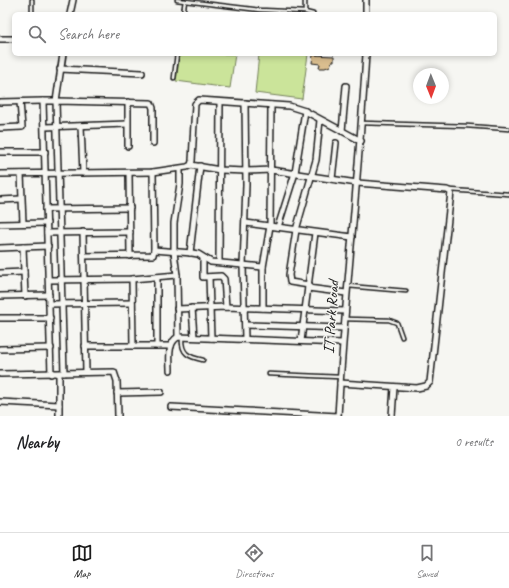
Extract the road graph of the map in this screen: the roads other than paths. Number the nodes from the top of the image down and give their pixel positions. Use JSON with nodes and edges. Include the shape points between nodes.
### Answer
{"nodes":[{"id":1,"x":32,"y":0,"type":"edge"},
{"id":2,"x":73,"y":0,"type":"edge"},
{"id":3,"x":178,"y":0,"type":"edge"},
{"id":4,"x":305,"y":0,"type":"edge"},
{"id":5,"x":366,"y":0,"type":"edge"},
{"id":6,"x":185,"y":1,"type":"edge"},
{"id":7,"x":32,"y":12,"type":"edge"},
{"id":8,"x":70,"y":12,"type":"edge"},
{"id":9,"x":183,"y":12,"type":"edge"},
{"id":10,"x":305,"y":12,"type":"joint"},
{"id":11,"x":366,"y":12,"type":"edge"},
{"id":12,"x":0,"y":38,"type":"edge"},
{"id":13,"x":12,"y":39,"type":"edge"},
{"id":14,"x":63,"y":56,"type":"edge"},
{"id":15,"x":177,"y":56,"type":"edge"},
{"id":16,"x":366,"y":56,"type":"edge"},
{"id":17,"x":60,"y":69,"type":"junction"},
{"id":18,"x":142,"y":73,"type":"dead end"},
{"id":19,"x":174,"y":78,"type":"dead end"},
{"id":20,"x":346,"y":86,"type":"dead end"},
{"id":21,"x":56,"y":101,"type":"junction"},
{"id":22,"x":0,"y":102,"type":"edge"},
{"id":23,"x":20,"y":102,"type":"junction"},
{"id":24,"x":43,"y":102,"type":"junction"},
{"id":25,"x":128,"y":102,"type":"junction"},
{"id":26,"x":220,"y":102,"type":"junction"},
{"id":27,"x":245,"y":103,"type":"junction"},
{"id":28,"x":271,"y":105,"type":"junction"},
{"id":29,"x":305,"y":111,"type":"junction"},
{"id":30,"x":320,"y":120,"type":"junction"},
{"id":31,"x":362,"y":123,"type":"junction"},
{"id":32,"x":127,"y":124,"type":"junction"},
{"id":33,"x":56,"y":126,"type":"junction"},
{"id":34,"x":81,"y":126,"type":"junction"},
{"id":35,"x":44,"y":127,"type":"junction"},
{"id":36,"x":0,"y":128,"type":"edge"},
{"id":37,"x":509,"y":129,"type":"edge"},
{"id":38,"x":342,"y":131,"type":"junction"},
{"id":39,"x":361,"y":141,"type":"junction"},
{"id":40,"x":153,"y":143,"type":"dead end"},
{"id":41,"x":336,"y":143,"type":"dead end"},
{"id":42,"x":128,"y":146,"type":"dead end"},
{"id":43,"x":0,"y":152,"type":"edge"},
{"id":44,"x":45,"y":152,"type":"junction"},
{"id":45,"x":191,"y":165,"type":"junction"},
{"id":46,"x":200,"y":166,"type":"junction"},
{"id":47,"x":180,"y":169,"type":"junction"},
{"id":48,"x":220,"y":170,"type":"junction"},
{"id":49,"x":270,"y":170,"type":"junction"},
{"id":50,"x":246,"y":171,"type":"junction"},
{"id":51,"x":129,"y":172,"type":"junction"},
{"id":52,"x":153,"y":172,"type":"junction"},
{"id":53,"x":83,"y":173,"type":"junction"},
{"id":54,"x":295,"y":173,"type":"junction"},
{"id":55,"x":0,"y":174,"type":"edge"},
{"id":56,"x":21,"y":174,"type":"junction"},
{"id":57,"x":46,"y":174,"type":"junction"},
{"id":58,"x":57,"y":174,"type":"junction"},
{"id":59,"x":313,"y":176,"type":"junction"},
{"id":60,"x":332,"y":179,"type":"junction"},
{"id":61,"x":357,"y":183,"type":"junction"},
{"id":62,"x":447,"y":190,"type":"junction"},
{"id":63,"x":509,"y":194,"type":"edge"},
{"id":64,"x":22,"y":199,"type":"junction"},
{"id":65,"x":0,"y":200,"type":"edge"},
{"id":66,"x":130,"y":208,"type":"junction"},
{"id":67,"x":46,"y":209,"type":"junction"},
{"id":68,"x":59,"y":209,"type":"junction"},
{"id":69,"x":23,"y":223,"type":"junction"},
{"id":70,"x":47,"y":223,"type":"junction"},
{"id":71,"x":0,"y":224,"type":"edge"},
{"id":72,"x":246,"y":224,"type":"junction"},
{"id":73,"x":270,"y":226,"type":"junction"},
{"id":74,"x":278,"y":227,"type":"junction"},
{"id":75,"x":296,"y":230,"type":"junction"},
{"id":76,"x":47,"y":232,"type":"junction"},
{"id":77,"x":60,"y":232,"type":"junction"},
{"id":78,"x":83,"y":232,"type":"junction"},
{"id":79,"x":130,"y":232,"type":"junction"},
{"id":80,"x":315,"y":233,"type":"junction"},
{"id":81,"x":352,"y":237,"type":"junction"},
{"id":82,"x":48,"y":246,"type":"junction"},
{"id":83,"x":23,"y":247,"type":"junction"},
{"id":84,"x":0,"y":248,"type":"edge"},
{"id":85,"x":154,"y":250,"type":"junction"},
{"id":86,"x":174,"y":252,"type":"junction"},
{"id":87,"x":190,"y":253,"type":"junction"},
{"id":88,"x":84,"y":256,"type":"junction"},
{"id":89,"x":130,"y":256,"type":"junction"},
{"id":90,"x":203,"y":258,"type":"junction"},
{"id":91,"x":218,"y":262,"type":"junction"},
{"id":92,"x":243,"y":266,"type":"junction"},
{"id":93,"x":264,"y":267,"type":"junction"},
{"id":94,"x":24,"y":272,"type":"junction"},
{"id":95,"x":0,"y":273,"type":"edge"},
{"id":96,"x":177,"y":275,"type":"junction"},
{"id":97,"x":157,"y":277,"type":"junction"},
{"id":98,"x":210,"y":277,"type":"junction"},
{"id":99,"x":132,"y":279,"type":"junction"},
{"id":100,"x":49,"y":280,"type":"junction"},
{"id":101,"x":62,"y":280,"type":"junction"},
{"id":102,"x":84,"y":280,"type":"junction"},
{"id":103,"x":308,"y":286,"type":"junction"},
{"id":104,"x":347,"y":286,"type":"junction"},
{"id":105,"x":406,"y":291,"type":"dead end"},
{"id":106,"x":346,"y":293,"type":"junction"},
{"id":107,"x":49,"y":295,"type":"junction"},
{"id":108,"x":0,"y":296,"type":"edge"},
{"id":109,"x":25,"y":296,"type":"junction"},
{"id":110,"x":84,"y":302,"type":"junction"},
{"id":111,"x":63,"y":303,"type":"junction"},
{"id":112,"x":132,"y":303,"type":"junction"},
{"id":113,"x":49,"y":304,"type":"junction"},
{"id":114,"x":226,"y":307,"type":"junction"},
{"id":115,"x":244,"y":307,"type":"junction"},
{"id":116,"x":192,"y":308,"type":"junction"},
{"id":117,"x":210,"y":308,"type":"junction"},
{"id":118,"x":263,"y":308,"type":"junction"},
{"id":119,"x":177,"y":309,"type":"junction"},
{"id":120,"x":306,"y":310,"type":"junction"},
{"id":121,"x":345,"y":311,"type":"junction"},
{"id":122,"x":0,"y":318,"type":"edge"},
{"id":123,"x":50,"y":318,"type":"junction"},
{"id":124,"x":344,"y":319,"type":"junction"},
{"id":125,"x":245,"y":325,"type":"junction"},
{"id":126,"x":303,"y":327,"type":"junction"},
{"id":127,"x":344,"y":328,"type":"junction"},
{"id":128,"x":180,"y":337,"type":"junction"},
{"id":129,"x":194,"y":337,"type":"junction"},
{"id":130,"x":402,"y":337,"type":"dead end"},
{"id":131,"x":211,"y":338,"type":"junction"},
{"id":132,"x":245,"y":339,"type":"junction"},
{"id":133,"x":301,"y":341,"type":"junction"},
{"id":134,"x":342,"y":343,"type":"junction"},
{"id":135,"x":85,"y":346,"type":"junction"},
{"id":136,"x":133,"y":346,"type":"junction"},
{"id":137,"x":157,"y":346,"type":"junction"},
{"id":138,"x":171,"y":346,"type":"junction"},
{"id":139,"x":50,"y":348,"type":"junction"},
{"id":140,"x":0,"y":349,"type":"edge"},
{"id":141,"x":203,"y":360,"type":"dead end"},
{"id":142,"x":170,"y":370,"type":"dead end"},
{"id":143,"x":86,"y":372,"type":"junction"},
{"id":144,"x":61,"y":373,"type":"junction"},
{"id":145,"x":0,"y":374,"type":"edge"},
{"id":146,"x":51,"y":374,"type":"junction"},
{"id":147,"x":269,"y":374,"type":"dead end"},
{"id":148,"x":340,"y":380,"type":"junction"},
{"id":149,"x":394,"y":387,"type":"junction"},
{"id":150,"x":160,"y":392,"type":"dead end"},
{"id":151,"x":117,"y":393,"type":"junction"},
{"id":152,"x":0,"y":402,"type":"edge"},
{"id":153,"x":59,"y":405,"type":"junction"},
{"id":154,"x":171,"y":407,"type":"dead end"},
{"id":155,"x":59,"y":416,"type":"edge"},
{"id":156,"x":118,"y":416,"type":"edge"},
{"id":157,"x":338,"y":416,"type":"edge"},
{"id":158,"x":392,"y":416,"type":"edge"}],
"edges":[{"from":1,"to":7,"type":"lane"},
{"from":2,"to":8,"type":"street"},
{"from":3,"to":6,"type":"lane"},
{"from":4,"to":10,"type":"lane"},
{"from":5,"to":11,"type":"street"},
{"from":6,"to":9,"type":"lane"},
{"from":6,"to":10,"type":"lane","via":[[279,12]]},
{"from":12,"to":13,"type":"street"},
{"from":14,"to":17,"type":"street"},
{"from":15,"to":19,"type":"lane"},
{"from":16,"to":31,"type":"street","name":"IT Park Road"},
{"from":17,"to":18,"type":"street"},
{"from":17,"to":21,"type":"street"},
{"from":20,"to":38,"type":"street"},
{"from":21,"to":24,"type":"street"},
{"from":21,"to":25,"type":"street"},
{"from":21,"to":33,"type":"street"},
{"from":22,"to":23,"type":"street"},
{"from":23,"to":24,"type":"street"},
{"from":23,"to":36,"type":"street","via":[[22,127]]},
{"from":24,"to":35,"type":"street"},
{"from":25,"to":32,"type":"street"},
{"from":25,"to":40,"type":"street","via":[[151,103]]},
{"from":26,"to":27,"type":"street"},
{"from":26,"to":45,"type":"street","via":[[199,100],[195,104]]},
{"from":26,"to":48,"type":"street"},
{"from":27,"to":28,"type":"street"},
{"from":27,"to":50,"type":"street"},
{"from":28,"to":29,"type":"street","via":[[289,106]]},
{"from":28,"to":49,"type":"street"},
{"from":29,"to":30,"type":"street"},
{"from":29,"to":54,"type":"street"},
{"from":30,"to":38,"type":"street"},
{"from":30,"to":59,"type":"street"},
{"from":31,"to":37,"type":"lane"},
{"from":31,"to":39,"type":"street","name":"IT Park Road"},
{"from":32,"to":34,"type":"street"},
{"from":32,"to":42,"type":"street"},
{"from":33,"to":34,"type":"street"},
{"from":33,"to":35,"type":"street"},
{"from":33,"to":58,"type":"street"},
{"from":34,"to":53,"type":"street"},
{"from":35,"to":44,"type":"street"},
{"from":38,"to":39,"type":"street"},
{"from":39,"to":61,"type":"street","name":"IT Park Road"},
{"from":41,"to":60,"type":"street"},
{"from":43,"to":44,"type":"street"},
{"from":44,"to":57,"type":"street"},
{"from":45,"to":46,"type":"street"},
{"from":45,"to":47,"type":"street"},
{"from":46,"to":48,"type":"street"},
{"from":46,"to":87,"type":"street"},
{"from":47,"to":52,"type":"street"},
{"from":47,"to":86,"type":"street","via":[[174,223]]},
{"from":48,"to":50,"type":"street"},
{"from":48,"to":91,"type":"street"},
{"from":49,"to":50,"type":"street"},
{"from":49,"to":54,"type":"street"},
{"from":49,"to":73,"type":"street"},
{"from":50,"to":72,"type":"street"},
{"from":51,"to":52,"type":"street"},
{"from":51,"to":53,"type":"street"},
{"from":51,"to":66,"type":"street"},
{"from":52,"to":85,"type":"street"},
{"from":53,"to":58,"type":"street"},
{"from":54,"to":59,"type":"street"},
{"from":54,"to":74,"type":"street"},
{"from":55,"to":56,"type":"street"},
{"from":56,"to":57,"type":"street"},
{"from":56,"to":64,"type":"street"},
{"from":57,"to":58,"type":"street"},
{"from":57,"to":67,"type":"street"},
{"from":58,"to":68,"type":"street"},
{"from":59,"to":60,"type":"street"},
{"from":59,"to":75,"type":"street"},
{"from":60,"to":61,"type":"street"},
{"from":61,"to":62,"type":"street"},
{"from":61,"to":81,"type":"street","name":"IT Park Road"},
{"from":62,"to":63,"type":"lane"},
{"from":62,"to":149,"type":"street","via":[[451,192],[452,197],[432,376],[426,386]]},
{"from":64,"to":65,"type":"street"},
{"from":64,"to":69,"type":"street"},
{"from":66,"to":68,"type":"street"},
{"from":66,"to":79,"type":"street"},
{"from":67,"to":68,"type":"street"},
{"from":67,"to":70,"type":"street"},
{"from":68,"to":77,"type":"street"},
{"from":69,"to":70,"type":"street"},
{"from":69,"to":71,"type":"street"},
{"from":70,"to":76,"type":"street"},
{"from":72,"to":73,"type":"street"},
{"from":72,"to":92,"type":"street"},
{"from":73,"to":74,"type":"street"},
{"from":73,"to":93,"type":"street"},
{"from":74,"to":75,"type":"street"},
{"from":75,"to":80,"type":"street"},
{"from":75,"to":103,"type":"street","via":[[289,280]]},
{"from":76,"to":77,"type":"street"},
{"from":76,"to":82,"type":"street"},
{"from":77,"to":78,"type":"street"},
{"from":77,"to":101,"type":"street"},
{"from":78,"to":79,"type":"street"},
{"from":78,"to":88,"type":"street"},
{"from":79,"to":89,"type":"street"},
{"from":80,"to":81,"type":"street"},
{"from":80,"to":103,"type":"street"},
{"from":81,"to":104,"type":"street","name":"IT Park Road"},
{"from":82,"to":83,"type":"street"},
{"from":82,"to":100,"type":"street"},
{"from":83,"to":84,"type":"street"},
{"from":83,"to":94,"type":"street"},
{"from":85,"to":86,"type":"street"},
{"from":85,"to":89,"type":"street","via":[[150,256]]},
{"from":86,"to":87,"type":"street"},
{"from":86,"to":96,"type":"street"},
{"from":87,"to":90,"type":"street"},
{"from":88,"to":89,"type":"street"},
{"from":88,"to":102,"type":"street"},
{"from":90,"to":91,"type":"street"},
{"from":90,"to":98,"type":"street","via":[[202,275]]},
{"from":91,"to":92,"type":"street"},
{"from":92,"to":93,"type":"street"},
{"from":92,"to":115,"type":"street"},
{"from":93,"to":118,"type":"street"},
{"from":94,"to":95,"type":"street"},
{"from":94,"to":109,"type":"street"},
{"from":96,"to":97,"type":"street"},
{"from":96,"to":119,"type":"street"},
{"from":97,"to":99,"type":"street"},
{"from":97,"to":137,"type":"street"},
{"from":98,"to":114,"type":"street","via":[[223,277]]},
{"from":98,"to":117,"type":"street"},
{"from":99,"to":102,"type":"street"},
{"from":99,"to":112,"type":"street"},
{"from":100,"to":101,"type":"street"},
{"from":100,"to":107,"type":"street"},
{"from":101,"to":102,"type":"street"},
{"from":101,"to":111,"type":"street"},
{"from":102,"to":110,"type":"street"},
{"from":103,"to":106,"type":"street"},
{"from":103,"to":120,"type":"street"},
{"from":104,"to":105,"type":"lane"},
{"from":104,"to":106,"type":"street","name":"IT Park Road"},
{"from":106,"to":121,"type":"street","name":"IT Park Road"},
{"from":107,"to":109,"type":"street"},
{"from":107,"to":113,"type":"street"},
{"from":108,"to":109,"type":"street"},
{"from":110,"to":111,"type":"street"},
{"from":110,"to":112,"type":"street"},
{"from":110,"to":135,"type":"street"},
{"from":111,"to":113,"type":"street"},
{"from":111,"to":144,"type":"street"},
{"from":112,"to":136,"type":"street"},
{"from":113,"to":123,"type":"street"},
{"from":114,"to":115,"type":"street"},
{"from":114,"to":117,"type":"street"},
{"from":115,"to":118,"type":"street"},
{"from":115,"to":125,"type":"street"},
{"from":116,"to":117,"type":"street"},
{"from":116,"to":119,"type":"street"},
{"from":116,"to":129,"type":"street"},
{"from":117,"to":131,"type":"street"},
{"from":118,"to":120,"type":"street"},
{"from":119,"to":128,"type":"street"},
{"from":120,"to":121,"type":"street"},
{"from":120,"to":126,"type":"street"},
{"from":121,"to":124,"type":"street","name":"IT Park Road"},
{"from":122,"to":123,"type":"street"},
{"from":123,"to":139,"type":"street"},
{"from":124,"to":127,"type":"street","name":"IT Park Road"},
{"from":124,"to":130,"type":"lane","via":[[389,320],[397,323]]},
{"from":125,"to":126,"type":"street"},
{"from":125,"to":132,"type":"street"},
{"from":126,"to":127,"type":"street"},
{"from":126,"to":133,"type":"street"},
{"from":127,"to":134,"type":"street","name":"IT Park Road"},
{"from":128,"to":129,"type":"street"},
{"from":128,"to":138,"type":"street","via":[[173,341]]},
{"from":128,"to":141,"type":"lane","via":[[182,349],[186,354]]},
{"from":129,"to":131,"type":"street"},
{"from":131,"to":132,"type":"street"},
{"from":132,"to":133,"type":"street"},
{"from":133,"to":134,"type":"street"},
{"from":134,"to":148,"type":"street","name":"IT Park Road"},
{"from":135,"to":136,"type":"street"},
{"from":135,"to":143,"type":"street"},
{"from":136,"to":137,"type":"street"},
{"from":137,"to":138,"type":"street"},
{"from":138,"to":142,"type":"street"},
{"from":139,"to":140,"type":"street"},
{"from":139,"to":146,"type":"street"},
{"from":143,"to":144,"type":"street"},
{"from":143,"to":151,"type":"street","via":[[114,372]]},
{"from":144,"to":146,"type":"street"},
{"from":144,"to":153,"type":"street"},
{"from":145,"to":146,"type":"street"},
{"from":147,"to":148,"type":"lane"},
{"from":148,"to":149,"type":"street"},
{"from":148,"to":157,"type":"street","name":"IT Park Road"},
{"from":149,"to":158,"type":"street"},
{"from":150,"to":151,"type":"street"},
{"from":151,"to":156,"type":"street"},
{"from":152,"to":153,"type":"street"},
{"from":153,"to":155,"type":"street"},
{"from":154,"to":157,"type":"street","name":"IT Park Road"}]}
